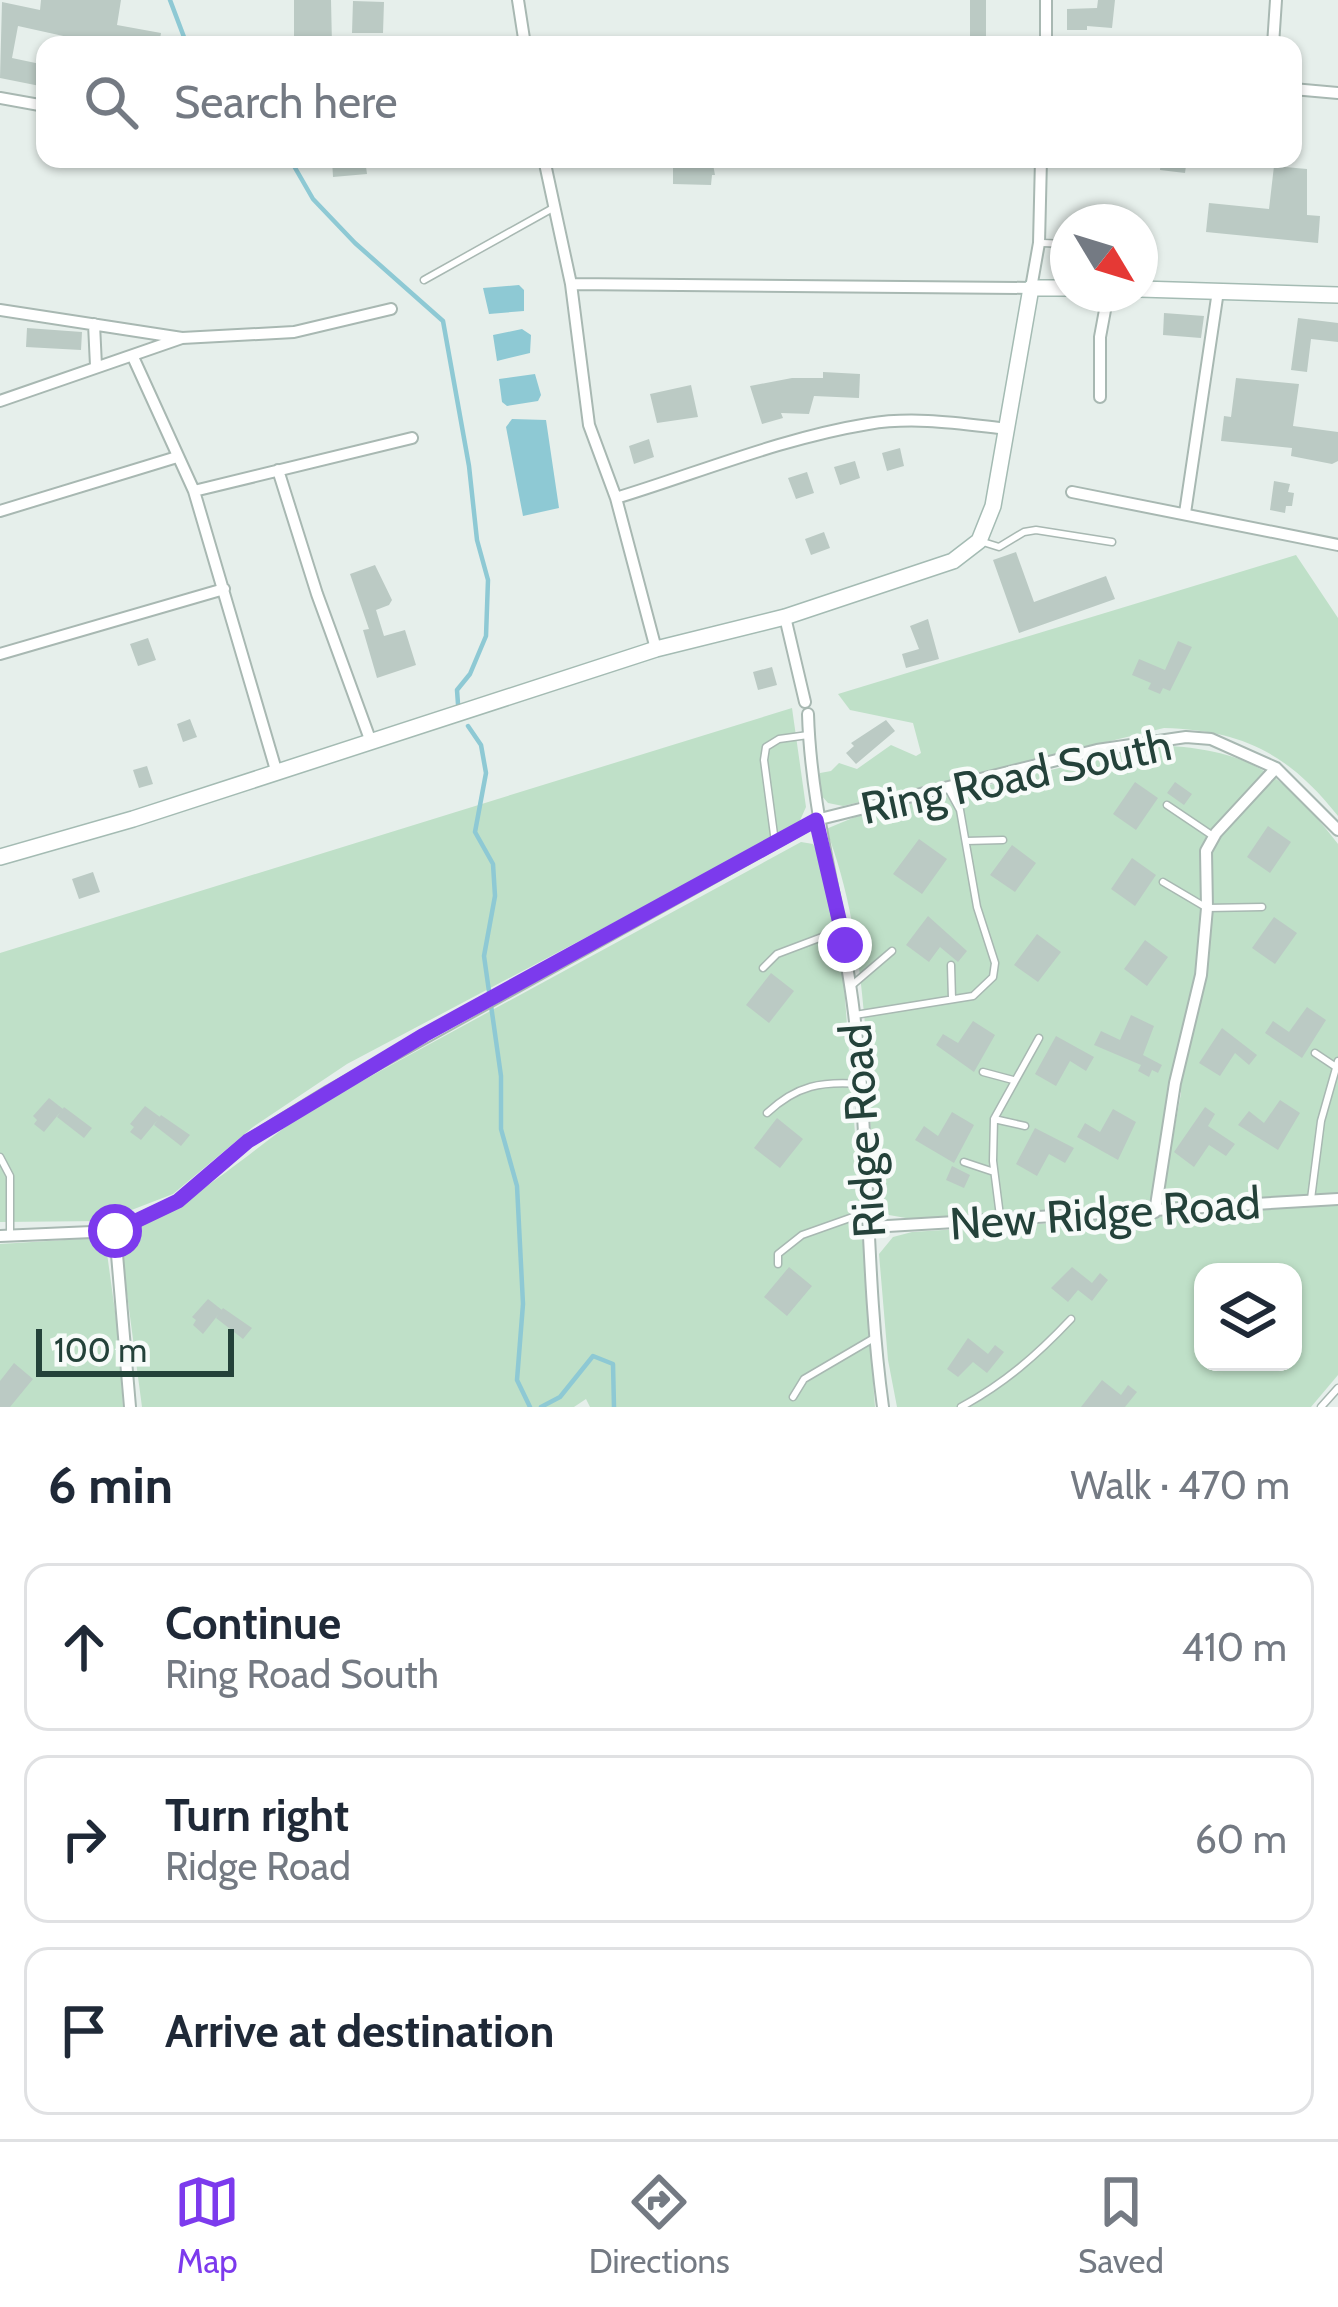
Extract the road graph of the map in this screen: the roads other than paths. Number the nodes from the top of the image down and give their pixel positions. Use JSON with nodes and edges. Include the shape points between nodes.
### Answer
{"nodes":[{"id":1,"x":518,"y":0,"type":"edge"},
{"id":2,"x":1046,"y":0,"type":"edge"},
{"id":3,"x":1276,"y":0,"type":"edge"},
{"id":4,"x":524,"y":36,"type":"edge"},
{"id":5,"x":1046,"y":36,"type":"edge"},
{"id":6,"x":1274,"y":36,"type":"edge"},
{"id":7,"x":1302,"y":90,"type":"edge"},
{"id":8,"x":1338,"y":92,"type":"edge"},
{"id":9,"x":0,"y":98,"type":"edge"},
{"id":10,"x":36,"y":104,"type":"edge"},
{"id":11,"x":546,"y":168,"type":"edge"},
{"id":12,"x":1041,"y":168,"type":"edge"},
{"id":13,"x":553,"y":208,"type":"junction"},
{"id":14,"x":1039,"y":243,"type":"junction"},
{"id":15,"x":1050,"y":243,"type":"edge"},
{"id":16,"x":424,"y":280,"type":"dead end"},
{"id":17,"x":572,"y":284,"type":"junction"},
{"id":18,"x":1031,"y":288,"type":"junction"},
{"id":19,"x":1050,"y":288,"type":"edge"},
{"id":20,"x":1158,"y":289,"type":"edge"},
{"id":21,"x":1218,"y":291,"type":"junction"},
{"id":22,"x":1338,"y":295,"type":"edge"},
{"id":23,"x":391,"y":308,"type":"dead end"},
{"id":24,"x":0,"y":310,"type":"edge"},
{"id":25,"x":1105,"y":312,"type":"edge"},
{"id":26,"x":94,"y":324,"type":"junction"},
{"id":27,"x":182,"y":338,"type":"junction"},
{"id":28,"x":133,"y":357,"type":"junction"},
{"id":29,"x":96,"y":366,"type":"junction"},
{"id":30,"x":1100,"y":397,"type":"dead end"},
{"id":31,"x":0,"y":400,"type":"edge"},
{"id":32,"x":1008,"y":429,"type":"junction"},
{"id":33,"x":412,"y":438,"type":"dead end"},
{"id":34,"x":177,"y":457,"type":"junction"},
{"id":35,"x":278,"y":470,"type":"junction"},
{"id":36,"x":194,"y":491,"type":"junction"},
{"id":37,"x":1072,"y":492,"type":"dead end"},
{"id":38,"x":616,"y":498,"type":"junction"},
{"id":39,"x":0,"y":511,"type":"edge"},
{"id":40,"x":1185,"y":513,"type":"junction"},
{"id":41,"x":979,"y":541,"type":"junction"},
{"id":42,"x":1112,"y":542,"type":"dead end"},
{"id":43,"x":1338,"y":545,"type":"edge"},
{"id":44,"x":224,"y":589,"type":"junction"},
{"id":45,"x":785,"y":617,"type":"junction"},
{"id":46,"x":656,"y":649,"type":"junction"},
{"id":47,"x":0,"y":654,"type":"edge"},
{"id":48,"x":808,"y":735,"type":"junction"},
{"id":49,"x":370,"y":742,"type":"junction"},
{"id":50,"x":1276,"y":768,"type":"junction"},
{"id":51,"x":276,"y":770,"type":"junction"},
{"id":52,"x":948,"y":788,"type":"junction"},
{"id":53,"x":1167,"y":805,"type":"dead end"},
{"id":54,"x":816,"y":820,"type":"junction"},
{"id":55,"x":1338,"y":830,"type":"edge"},
{"id":56,"x":1213,"y":836,"type":"junction"},
{"id":57,"x":1003,"y":840,"type":"dead end"},
{"id":58,"x":966,"y":841,"type":"junction"},
{"id":59,"x":775,"y":842,"type":"junction"},
{"id":60,"x":0,"y":857,"type":"edge"},
{"id":61,"x":1163,"y":882,"type":"dead end"},
{"id":62,"x":1262,"y":907,"type":"dead end"},
{"id":63,"x":1207,"y":908,"type":"junction"},
{"id":64,"x":842,"y":930,"type":"junction"},
{"id":65,"x":892,"y":951,"type":"dead end"},
{"id":66,"x":951,"y":965,"type":"dead end"},
{"id":67,"x":763,"y":968,"type":"dead end"},
{"id":68,"x":851,"y":986,"type":"junction"},
{"id":69,"x":952,"y":999,"type":"junction"},
{"id":70,"x":855,"y":1016,"type":"junction"},
{"id":71,"x":1039,"y":1038,"type":"dead end"},
{"id":72,"x":1316,"y":1053,"type":"dead end"},
{"id":73,"x":1337,"y":1064,"type":"edge"},
{"id":74,"x":983,"y":1072,"type":"dead end"},
{"id":75,"x":1013,"y":1080,"type":"junction"},
{"id":76,"x":861,"y":1084,"type":"junction"},
{"id":77,"x":767,"y":1113,"type":"dead end"},
{"id":78,"x":994,"y":1119,"type":"junction"},
{"id":79,"x":1025,"y":1126,"type":"dead end"},
{"id":80,"x":0,"y":1157,"type":"edge"},
{"id":81,"x":964,"y":1162,"type":"dead end"},
{"id":82,"x":994,"y":1172,"type":"junction"},
{"id":83,"x":1338,"y":1198,"type":"edge"},
{"id":84,"x":1311,"y":1199,"type":"junction"},
{"id":85,"x":870,"y":1210,"type":"junction"},
{"id":86,"x":1155,"y":1212,"type":"junction"},
{"id":87,"x":1001,"y":1220,"type":"junction"},
{"id":88,"x":871,"y":1227,"type":"junction"},
{"id":89,"x":115,"y":1231,"type":"junction"},
{"id":90,"x":5,"y":1236,"type":"edge"},
{"id":91,"x":778,"y":1264,"type":"dead end"},
{"id":92,"x":1071,"y":1319,"type":"dead end"},
{"id":93,"x":874,"y":1338,"type":"junction"},
{"id":94,"x":1338,"y":1388,"type":"edge"},
{"id":95,"x":793,"y":1397,"type":"dead end"},
{"id":96,"x":130,"y":1407,"type":"edge"},
{"id":97,"x":884,"y":1407,"type":"edge"},
{"id":98,"x":961,"y":1407,"type":"edge"},
{"id":99,"x":1321,"y":1407,"type":"edge"}],
"edges":[{"from":1,"to":4,"type":"street"},
{"from":2,"to":5,"type":"street"},
{"from":3,"to":6,"type":"street"},
{"from":7,"to":8,"type":"street"},
{"from":9,"to":10,"type":"street"},
{"from":11,"to":13,"type":"street"},
{"from":12,"to":14,"type":"street"},
{"from":13,"to":16,"type":"lane"},
{"from":13,"to":17,"type":"street"},
{"from":14,"to":15,"type":"lane"},
{"from":14,"to":18,"type":"street"},
{"from":17,"to":18,"type":"street"},
{"from":17,"to":38,"type":"street","via":[[589,425]]},
{"from":18,"to":19,"type":"street"},
{"from":18,"to":32,"type":"street"},
{"from":20,"to":21,"type":"street"},
{"from":21,"to":22,"type":"street"},
{"from":21,"to":40,"type":"street"},
{"from":23,"to":27,"type":"street","via":[[294,332]]},
{"from":24,"to":26,"type":"street"},
{"from":25,"to":30,"type":"street"},
{"from":26,"to":27,"type":"street"},
{"from":26,"to":29,"type":"street"},
{"from":27,"to":28,"type":"street"},
{"from":28,"to":29,"type":"street"},
{"from":28,"to":34,"type":"street"},
{"from":29,"to":31,"type":"street"},
{"from":32,"to":38,"type":"street","via":[[868,424]]},
{"from":32,"to":41,"type":"street"},
{"from":33,"to":35,"type":"street"},
{"from":34,"to":36,"type":"street"},
{"from":34,"to":39,"type":"street"},
{"from":35,"to":36,"type":"street"},
{"from":35,"to":49,"type":"street"},
{"from":36,"to":44,"type":"street"},
{"from":37,"to":40,"type":"street"},
{"from":38,"to":46,"type":"street"},
{"from":40,"to":43,"type":"street"},
{"from":41,"to":42,"type":"lane","via":[[999,547],[1036,530]]},
{"from":41,"to":45,"type":"street","via":[[953,561]]},
{"from":44,"to":47,"type":"street"},
{"from":44,"to":51,"type":"street"},
{"from":45,"to":46,"type":"street"},
{"from":45,"to":48,"type":"street","name":"Ridge Road"},
{"from":46,"to":49,"type":"street"},
{"from":48,"to":54,"type":"street","name":"Ridge Road"},
{"from":48,"to":59,"type":"lane","via":[[766,747]]},
{"from":49,"to":51,"type":"street"},
{"from":50,"to":52,"type":"street","name":"Ring Road South","via":[[1211,739],[1186,737],[1096,750]]},
{"from":50,"to":55,"type":"street"},
{"from":50,"to":56,"type":"street"},
{"from":51,"to":60,"type":"street"},
{"from":52,"to":54,"type":"street","name":"Ring Road South"},
{"from":52,"to":58,"type":"lane"},
{"from":53,"to":56,"type":"lane"},
{"from":54,"to":59,"type":"street","name":"Ring Road South"},
{"from":54,"to":64,"type":"street","name":"Ridge Road"},
{"from":56,"to":63,"type":"street","via":[[1205,859]]},
{"from":57,"to":58,"type":"lane"},
{"from":58,"to":69,"type":"lane","via":[[995,963],[985,987]]},
{"from":59,"to":89,"type":"street","name":"Ring Road South","via":[[424,1035],[248,1141],[178,1201]]},
{"from":61,"to":63,"type":"lane"},
{"from":62,"to":63,"type":"lane"},
{"from":63,"to":86,"type":"street"},
{"from":64,"to":67,"type":"lane","via":[[777,954]]},
{"from":64,"to":68,"type":"street","name":"Ridge Road"},
{"from":65,"to":68,"type":"lane"},
{"from":66,"to":69,"type":"lane"},
{"from":68,"to":70,"type":"street","name":"Ridge Road"},
{"from":69,"to":70,"type":"lane"},
{"from":70,"to":76,"type":"street","name":"Ridge Road"},
{"from":71,"to":75,"type":"lane"},
{"from":72,"to":73,"type":"lane"},
{"from":73,"to":84,"type":"lane"},
{"from":74,"to":75,"type":"lane"},
{"from":75,"to":78,"type":"lane"},
{"from":76,"to":77,"type":"lane","via":[[798,1089]]},
{"from":76,"to":85,"type":"street","name":"Ridge Road"},
{"from":78,"to":79,"type":"lane"},
{"from":78,"to":82,"type":"lane"},
{"from":80,"to":90,"type":"lane","via":[[10,1177]]},
{"from":81,"to":82,"type":"lane"},
{"from":82,"to":87,"type":"lane"},
{"from":83,"to":84,"type":"street","name":"New Ridge Road"},
{"from":84,"to":86,"type":"street","name":"New Ridge Road"},
{"from":85,"to":88,"type":"street","name":"Ridge Road"},
{"from":85,"to":91,"type":"lane","via":[[802,1235],[778,1254]]},
{"from":86,"to":87,"type":"street","name":"New Ridge Road"},
{"from":87,"to":88,"type":"street","name":"New Ridge Road"},
{"from":88,"to":93,"type":"street","name":"Ridge Road"},
{"from":89,"to":90,"type":"street","name":"Ring Road South"},
{"from":89,"to":96,"type":"street"},
{"from":92,"to":98,"type":"lane","via":[[1029,1363]]},
{"from":93,"to":95,"type":"lane","via":[[804,1379]]},
{"from":93,"to":97,"type":"street","name":"Ridge Road"},
{"from":94,"to":99,"type":"lane"}]}
